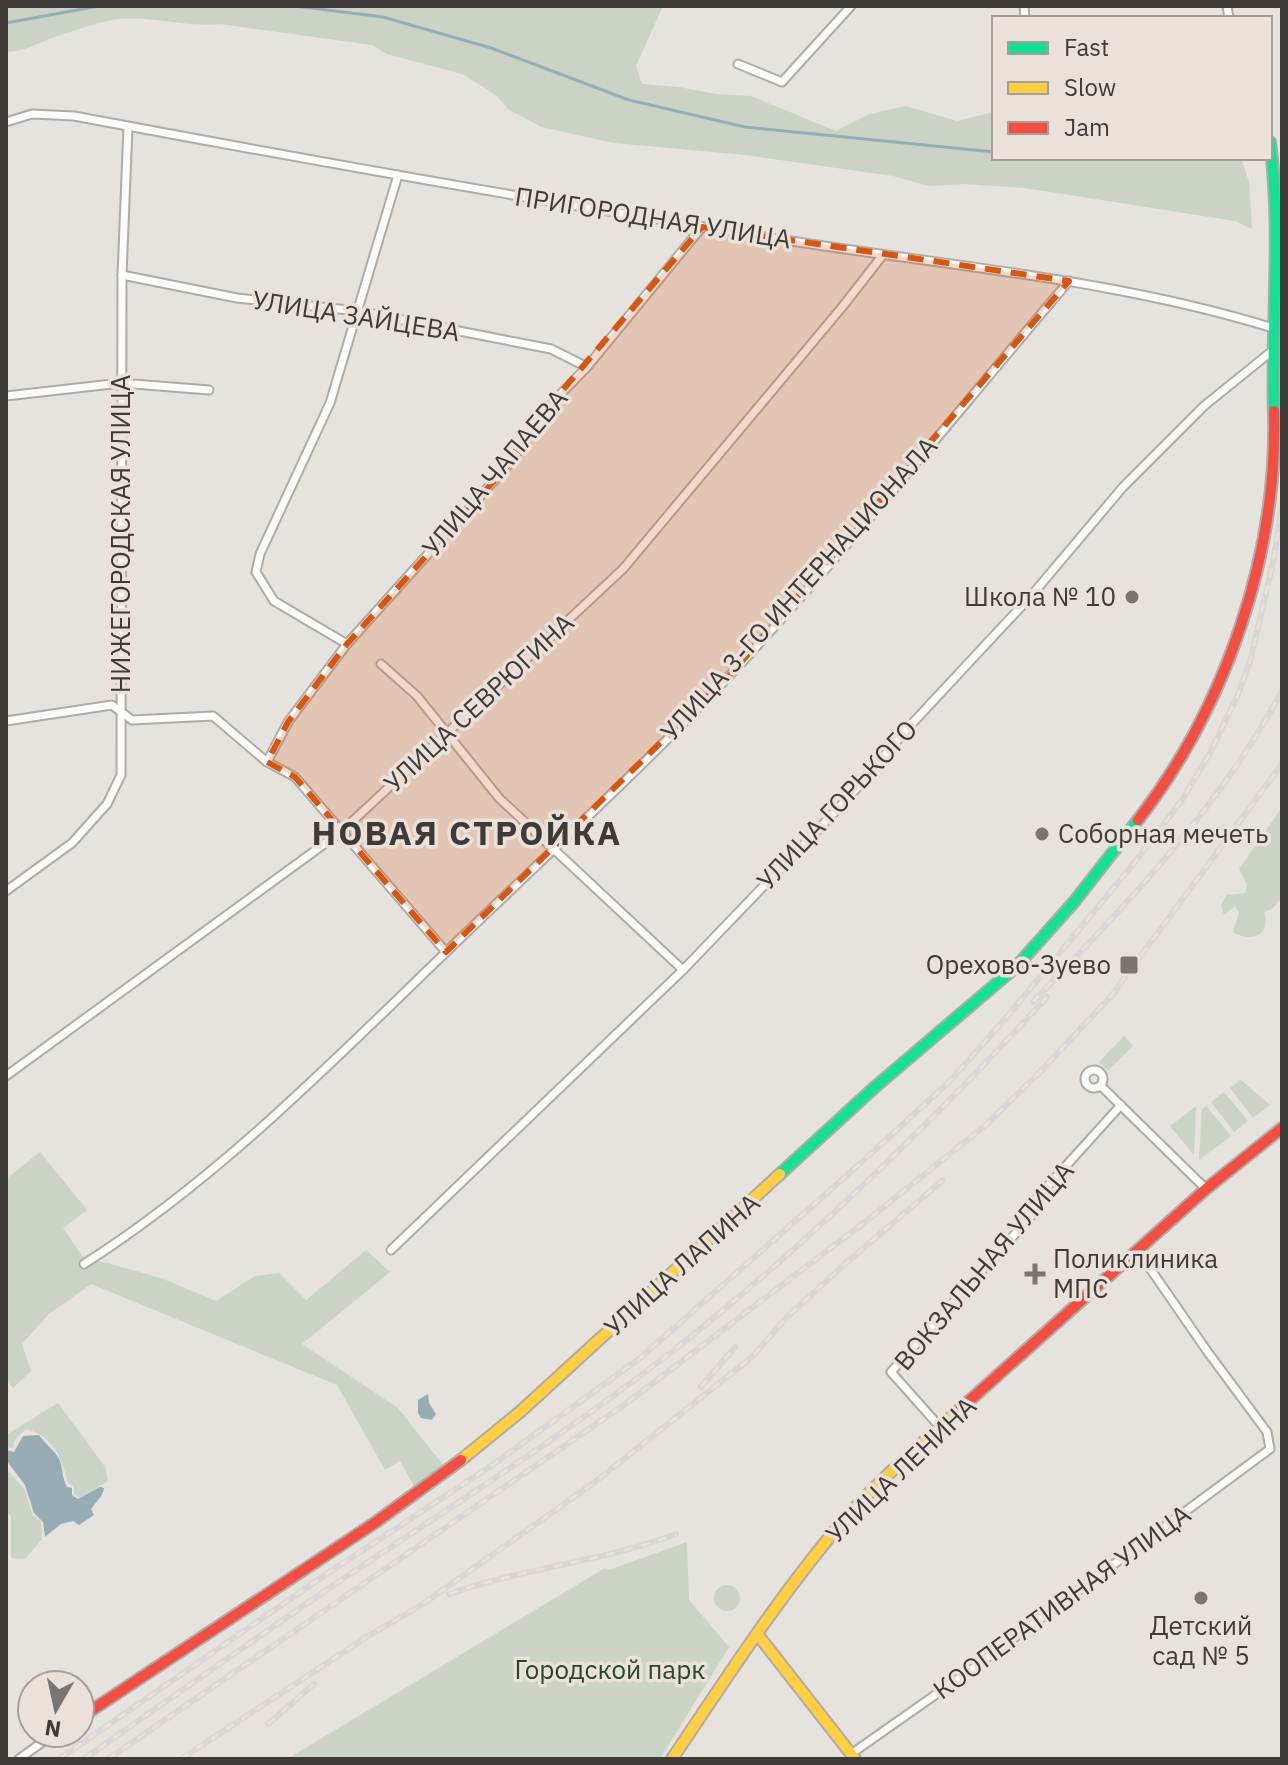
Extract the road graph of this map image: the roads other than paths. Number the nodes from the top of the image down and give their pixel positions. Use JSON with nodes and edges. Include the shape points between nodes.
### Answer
{"nodes":[{"id":1,"x":851,"y":6,"type":"edge"},
{"id":2,"x":738,"y":64,"type":"dead end"},
{"id":3,"x":6,"y":122,"type":"edge"},
{"id":4,"x":128,"y":127,"type":"junction"},
{"id":5,"x":1272,"y":157,"type":"edge"},
{"id":6,"x":398,"y":175,"type":"junction"},
{"id":7,"x":702,"y":227,"type":"junction"},
{"id":8,"x":882,"y":256,"type":"junction"},
{"id":9,"x":122,"y":275,"type":"junction"},
{"id":10,"x":1069,"y":281,"type":"junction"},
{"id":11,"x":357,"y":311,"type":"junction"},
{"id":12,"x":1273,"y":328,"type":"junction"},
{"id":13,"x":1272,"y":351,"type":"junction"},
{"id":14,"x":587,"y":367,"type":"junction"},
{"id":15,"x":121,"y":383,"type":"junction"},
{"id":16,"x":209,"y":390,"type":"dead end"},
{"id":17,"x":6,"y":396,"type":"edge"},
{"id":18,"x":347,"y":644,"type":"junction"},
{"id":19,"x":381,"y":664,"type":"dead end"},
{"id":20,"x":122,"y":712,"type":"junction"},
{"id":21,"x":6,"y":721,"type":"edge"},
{"id":22,"x":448,"y":732,"type":"junction"},
{"id":23,"x":267,"y":762,"type":"junction"},
{"id":24,"x":342,"y":831,"type":"junction"},
{"id":25,"x":554,"y":852,"type":"junction"},
{"id":26,"x":6,"y":891,"type":"edge"},
{"id":27,"x":446,"y":952,"type":"junction"},
{"id":28,"x":683,"y":970,"type":"junction"},
{"id":29,"x":6,"y":1076,"type":"edge"},
{"id":30,"x":1101,"y":1086,"type":"dead end"},
{"id":31,"x":1121,"y":1105,"type":"junction"},
{"id":32,"x":1282,"y":1128,"type":"edge"},
{"id":33,"x":1206,"y":1189,"type":"junction"},
{"id":34,"x":391,"y":1250,"type":"dead end"},
{"id":35,"x":1138,"y":1251,"type":"junction"},
{"id":36,"x":84,"y":1264,"type":"dead end"},
{"id":37,"x":940,"y":1427,"type":"junction"},
{"id":38,"x":758,"y":1635,"type":"junction"},
{"id":39,"x":96,"y":1707,"type":"edge"},
{"id":40,"x":853,"y":1756,"type":"edge"},
{"id":41,"x":672,"y":1759,"type":"edge"}],
"edges":[{"from":1,"to":2,"type":"street","via":[[782,82]]},
{"from":3,"to":4,"type":"street","name":"ПРИГОРОДНАЯ УЛИЦА","via":[[32,114]]},
{"from":4,"to":6,"type":"street","name":"ПРИГОРОДНАЯ УЛИЦА"},
{"from":4,"to":9,"type":"street","name":"НИЖЕГОРОДСКАЯ УЛИЦА"},
{"from":5,"to":12,"type":"street","name":"УЛИЦА ЛАПИНА"},
{"from":6,"to":7,"type":"street","name":"ПРИГОРОДНАЯ УЛИЦА"},
{"from":6,"to":11,"type":"street"},
{"from":7,"to":8,"type":"street","name":"ПРИГОРОДНАЯ УЛИЦА"},
{"from":7,"to":14,"type":"street","name":"УЛИЦА ЧАПАЕВА"},
{"from":8,"to":10,"type":"street","name":"ПРИГОРОДНАЯ УЛИЦА"},
{"from":8,"to":22,"type":"street","name":"УЛИЦА СЕВРЮГИНА","via":[[623,569]]},
{"from":9,"to":11,"type":"street","name":"УЛИЦА ЗАЙЦЕВА","via":[[237,298]]},
{"from":9,"to":15,"type":"street","name":"НИЖЕГОРОДСКАЯ УЛИЦА"},
{"from":10,"to":12,"type":"street","name":"ПРИГОРОДНАЯ УЛИЦА","via":[[1198,306]]},
{"from":10,"to":25,"type":"street","name":"УЛИЦА 3-ГО ИНТЕРНАЦИОНАЛА","via":[[731,674]]},
{"from":11,"to":14,"type":"street","name":"УЛИЦА ЗАЙЦЕВА","via":[[551,349]]},
{"from":11,"to":18,"type":"street","via":[[330,403],[256,572],[274,601]]},
{"from":12,"to":13,"type":"street","name":"УЛИЦА ЛАПИНА"},
{"from":13,"to":28,"type":"street","name":"УЛИЦА ГОРЬКОГО","via":[[1204,406],[1123,487],[851,795]]},
{"from":13,"to":39,"type":"street","name":"УЛИЦА ЛАПИНА","via":[[1275,455],[1254,580],[1231,653],[1202,722],[1168,781],[1017,966],[875,1087],[521,1411],[439,1478]]},
{"from":14,"to":18,"type":"street","name":"УЛИЦА ЧАПАЕВА","via":[[549,406],[510,463]]},
{"from":15,"to":16,"type":"street"},
{"from":15,"to":17,"type":"street"},
{"from":15,"to":20,"type":"street","name":"НИЖЕГОРОДСКАЯ УЛИЦА"},
{"from":18,"to":23,"type":"street","name":"УЛИЦА ЧАПАЕВА","via":[[288,722]]},
{"from":19,"to":22,"type":"street"},
{"from":20,"to":21,"type":"street","via":[[112,705]]},
{"from":20,"to":23,"type":"street","via":[[132,720],[213,716]]},
{"from":20,"to":26,"type":"street","name":"НИЖЕГОРОДСКАЯ УЛИЦА","via":[[121,775],[107,804],[72,843]]},
{"from":22,"to":24,"type":"street","name":"УЛИЦА СЕВРЮГИНА"},
{"from":22,"to":25,"type":"street","via":[[499,798]]},
{"from":23,"to":24,"type":"street","via":[[295,777]]},
{"from":24,"to":27,"type":"street"},
{"from":24,"to":29,"type":"street","name":"УЛИЦА СЕВРЮГИНА"},
{"from":25,"to":27,"type":"street","name":"УЛИЦА 3-ГО ИНТЕРНАЦИОНАЛА"},
{"from":25,"to":28,"type":"street"},
{"from":27,"to":36,"type":"street","name":"УЛИЦА 3-ГО ИНТЕРНАЦИОНАЛА","via":[[281,1111]]},
{"from":28,"to":34,"type":"street","name":"УЛИЦА ГОРЬКОГО"},
{"from":30,"to":31,"type":"street"},
{"from":31,"to":33,"type":"street"},
{"from":31,"to":37,"type":"street","name":"ВОКЗАЛЬНАЯ УЛИЦА","via":[[1037,1198],[1032,1215],[891,1372]]},
{"from":32,"to":33,"type":"street","name":"УЛИЦА ЛЕНИНА"},
{"from":33,"to":35,"type":"street","name":"УЛИЦА ЛЕНИНА"},
{"from":35,"to":37,"type":"street","name":"УЛИЦА ЛЕНИНА"},
{"from":35,"to":40,"type":"street","name":"КООПЕРАТИВНАЯ УЛИЦА","via":[[1267,1432],[1270,1449]]},
{"from":37,"to":38,"type":"street","name":"УЛИЦА ЛЕНИНА","via":[[852,1511]]},
{"from":38,"to":40,"type":"street"},
{"from":38,"to":41,"type":"street","name":"УЛИЦА ЛЕНИНА"}]}
